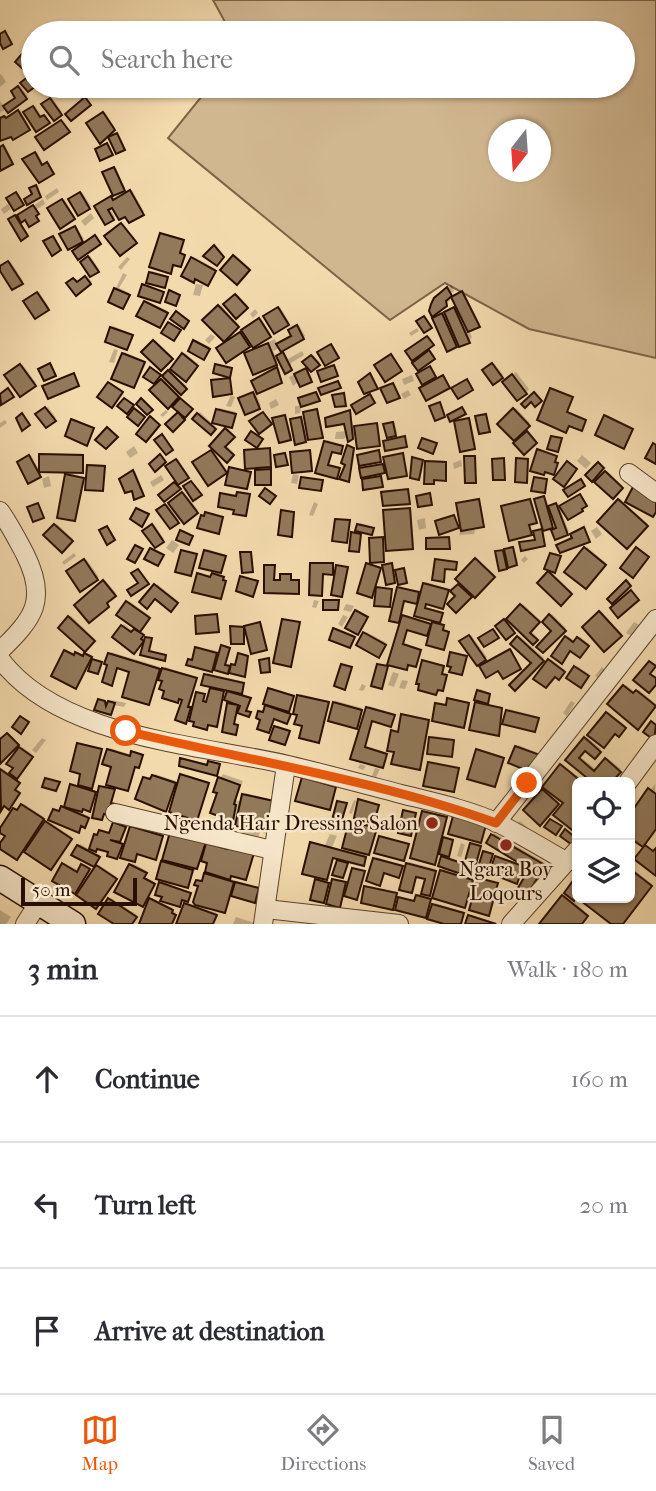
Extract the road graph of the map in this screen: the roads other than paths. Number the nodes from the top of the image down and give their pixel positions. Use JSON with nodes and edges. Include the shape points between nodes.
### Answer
{"nodes":[{"id":1,"x":629,"y":473,"type":"dead end"},
{"id":2,"x":656,"y":493,"type":"edge"},
{"id":3,"x":0,"y":511,"type":"edge"},
{"id":4,"x":656,"y":619,"type":"edge"},
{"id":5,"x":0,"y":651,"type":"edge"},
{"id":6,"x":0,"y":659,"type":"edge"},
{"id":7,"x":656,"y":744,"type":"edge"},
{"id":8,"x":286,"y":765,"type":"junction"},
{"id":9,"x":632,"y":777,"type":"edge"},
{"id":10,"x":115,"y":813,"type":"dead end"},
{"id":11,"x":496,"y":823,"type":"junction"},
{"id":12,"x":272,"y":850,"type":"junction"},
{"id":13,"x":572,"y":856,"type":"edge"},
{"id":14,"x":0,"y":878,"type":"edge"},
{"id":15,"x":39,"y":902,"type":"junction"},
{"id":16,"x":264,"y":917,"type":"edge"},
{"id":17,"x":25,"y":924,"type":"edge"},
{"id":18,"x":73,"y":924,"type":"edge"},
{"id":19,"x":399,"y":924,"type":"edge"},
{"id":20,"x":511,"y":924,"type":"edge"}],
"edges":[{"from":1,"to":2,"type":"street"},
{"from":3,"to":5,"type":"street","via":[[36,576],[37,598],[27,622]]},
{"from":4,"to":11,"type":"street"},
{"from":6,"to":8,"type":"street","via":[[26,688],[77,716],[172,742]]},
{"from":7,"to":9,"type":"street"},
{"from":8,"to":11,"type":"street","via":[[456,808]]},
{"from":8,"to":12,"type":"street"},
{"from":10,"to":12,"type":"street"},
{"from":11,"to":13,"type":"street"},
{"from":12,"to":16,"type":"street"},
{"from":13,"to":20,"type":"street"},
{"from":14,"to":15,"type":"main road"},
{"from":15,"to":17,"type":"street"},
{"from":15,"to":18,"type":"main road"},
{"from":16,"to":19,"type":"street"}]}
